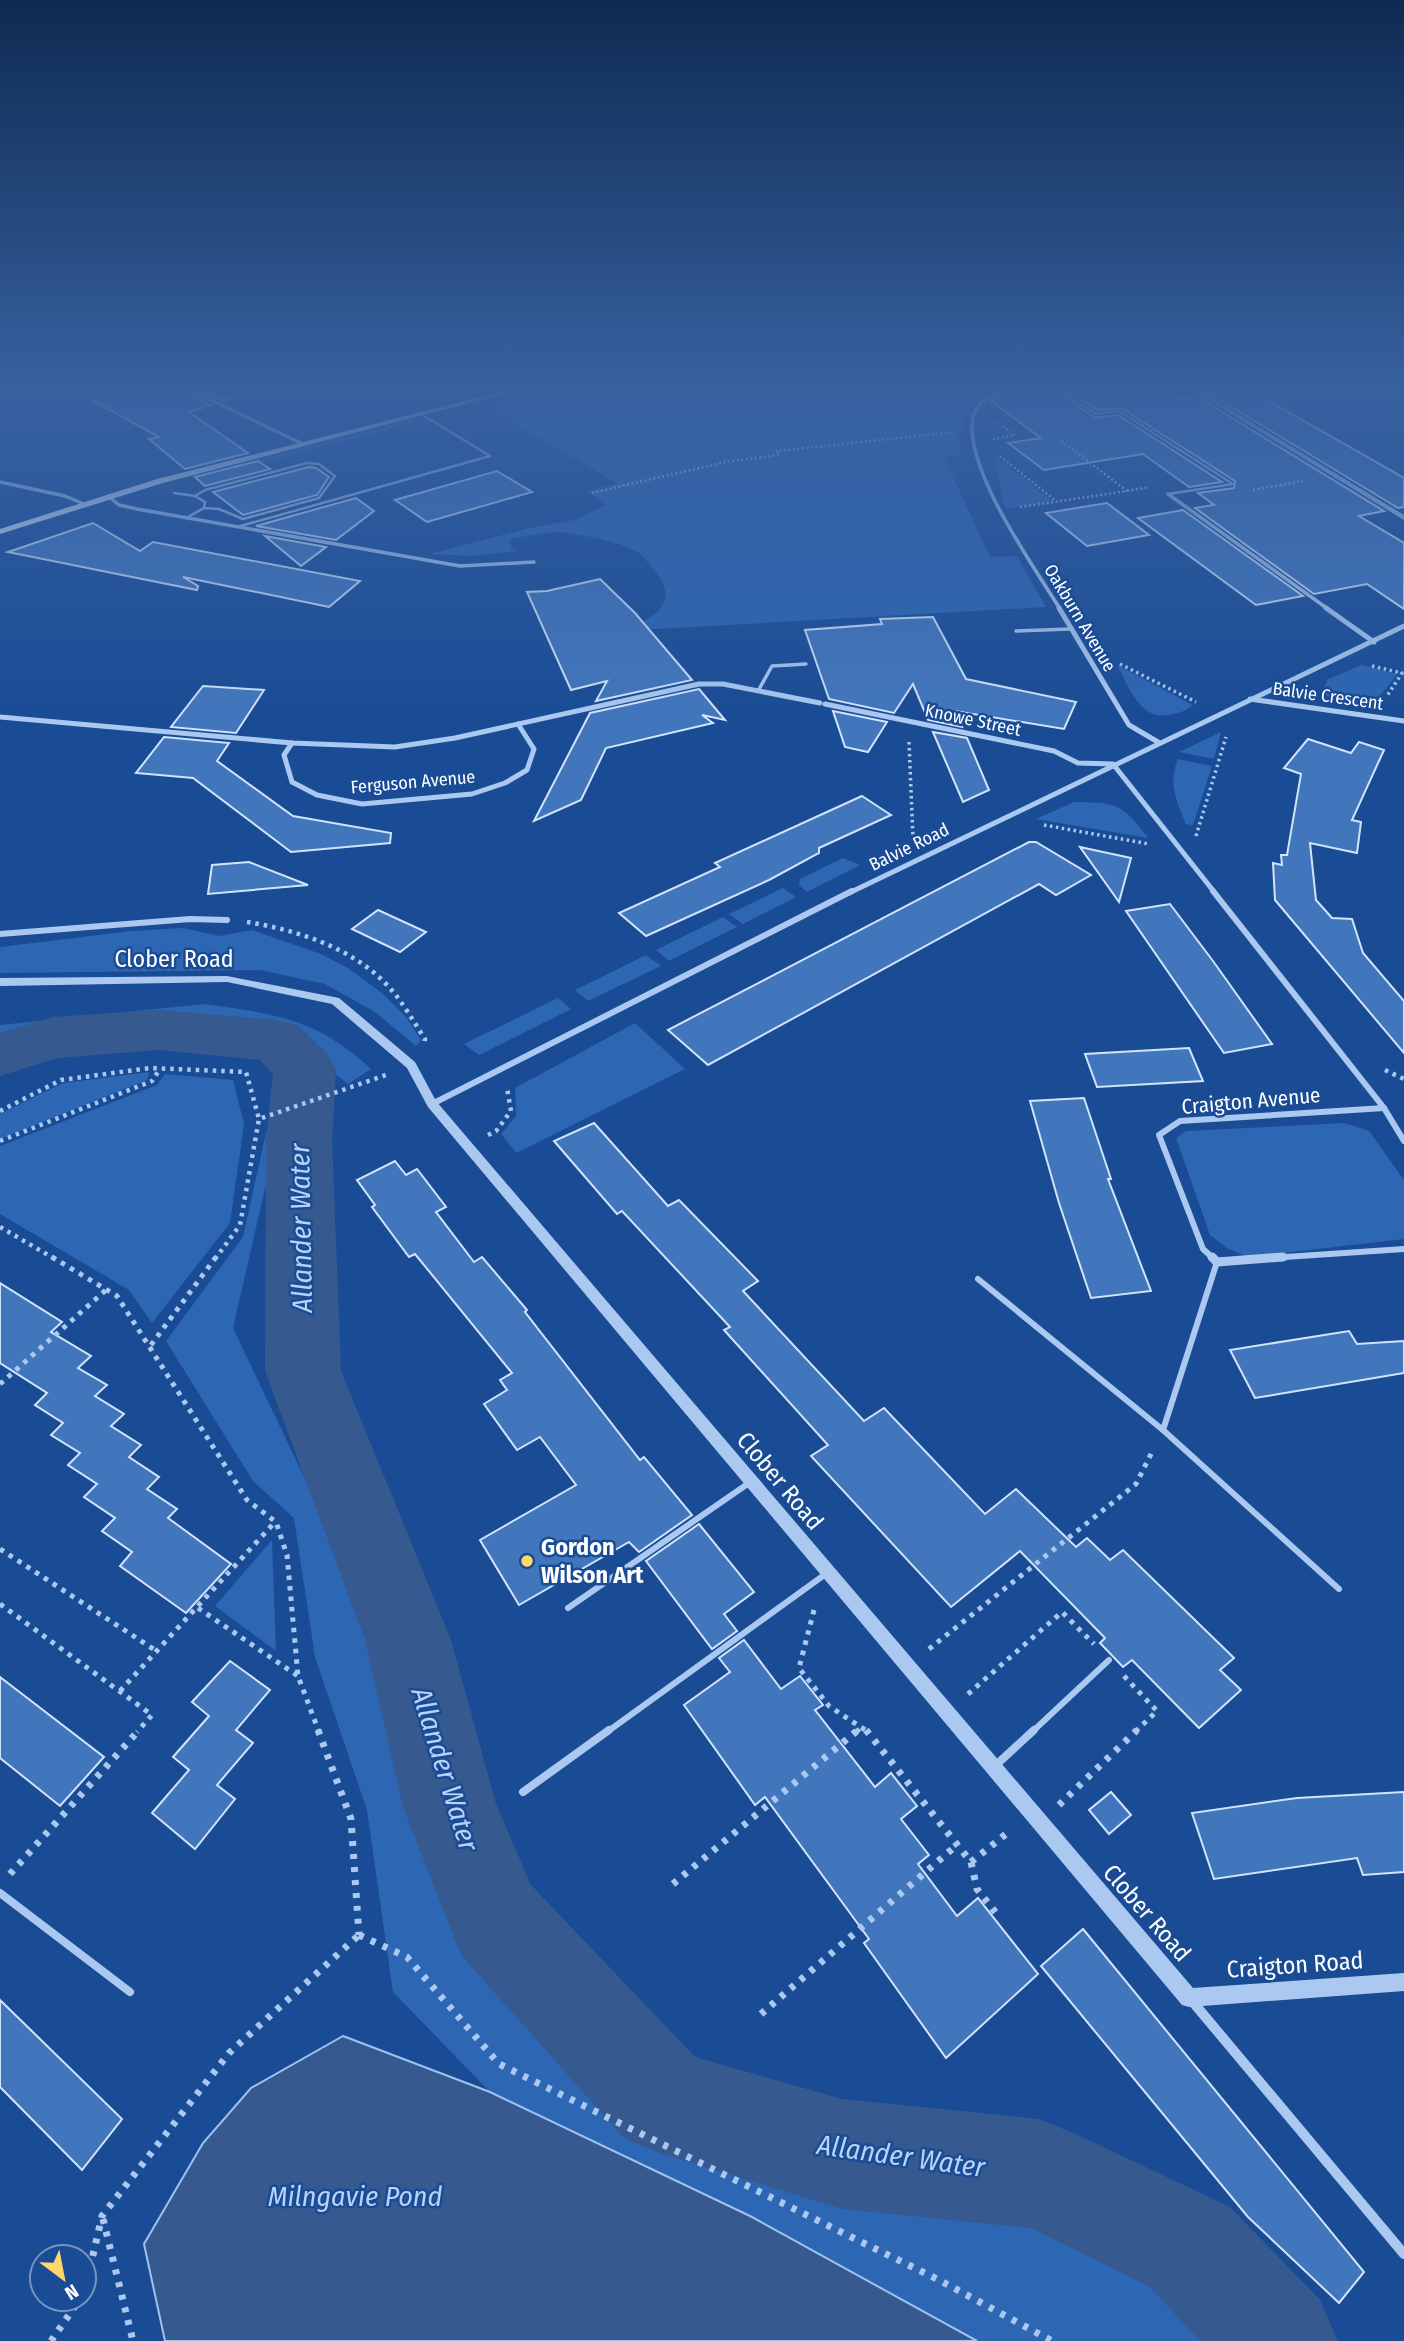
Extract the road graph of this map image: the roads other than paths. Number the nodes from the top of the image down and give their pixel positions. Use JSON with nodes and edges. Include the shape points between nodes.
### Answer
{"nodes":[{"id":1,"x":70,"y":498,"type":"edge"},
{"id":2,"x":101,"y":498,"type":"edge"},
{"id":3,"x":111,"y":498,"type":"edge"},
{"id":4,"x":199,"y":498,"type":"edge"},
{"id":5,"x":319,"y":498,"type":"edge"},
{"id":6,"x":339,"y":498,"type":"edge"},
{"id":7,"x":993,"y":498,"type":"edge"},
{"id":8,"x":1174,"y":498,"type":"edge"},
{"id":9,"x":1372,"y":498,"type":"edge"},
{"id":10,"x":83,"y":504,"type":"junction"},
{"id":11,"x":204,"y":508,"type":"junction"},
{"id":12,"x":188,"y":517,"type":"junction"},
{"id":13,"x":1404,"y":518,"type":"edge"},
{"id":14,"x":237,"y":527,"type":"junction"},
{"id":15,"x":0,"y":532,"type":"edge"},
{"id":16,"x":534,"y":562,"type":"dead end"},
{"id":17,"x":1404,"y":626,"type":"edge"},
{"id":18,"x":1070,"y":628,"type":"junction"},
{"id":19,"x":1016,"y":631,"type":"dead end"},
{"id":20,"x":1374,"y":642,"type":"junction"},
{"id":21,"x":806,"y":664,"type":"dead end"},
{"id":22,"x":758,"y":691,"type":"junction"},
{"id":23,"x":1249,"y":699,"type":"junction"},
{"id":24,"x":823,"y":704,"type":"joint"},
{"id":25,"x":0,"y":716,"type":"edge"},
{"id":26,"x":1404,"y":721,"type":"edge"},
{"id":27,"x":518,"y":724,"type":"junction"},
{"id":28,"x":1158,"y":742,"type":"junction"},
{"id":29,"x":292,"y":743,"type":"junction"},
{"id":30,"x":1113,"y":764,"type":"junction"},
{"id":31,"x":227,"y":920,"type":"road end"},
{"id":32,"x":0,"y":934,"type":"edge"},
{"id":33,"x":0,"y":982,"type":"edge"},
{"id":34,"x":432,"y":1104,"type":"junction"},
{"id":35,"x":1384,"y":1108,"type":"junction"},
{"id":36,"x":1404,"y":1141,"type":"edge"},
{"id":37,"x":1404,"y":1250,"type":"edge"},
{"id":38,"x":1217,"y":1262,"type":"junction"},
{"id":39,"x":978,"y":1279,"type":"dead end"},
{"id":40,"x":1163,"y":1430,"type":"junction"},
{"id":41,"x":752,"y":1481,"type":"junction"},
{"id":42,"x":827,"y":1573,"type":"junction"},
{"id":43,"x":1339,"y":1589,"type":"dead end"},
{"id":44,"x":568,"y":1608,"type":"dead end"},
{"id":45,"x":1109,"y":1660,"type":"dead end"},
{"id":46,"x":993,"y":1768,"type":"junction"},
{"id":47,"x":523,"y":1792,"type":"dead end"},
{"id":48,"x":0,"y":1893,"type":"edge"},
{"id":49,"x":1404,"y":1982,"type":"edge"},
{"id":50,"x":130,"y":1992,"type":"dead end"},
{"id":51,"x":1189,"y":1998,"type":"junction"},
{"id":52,"x":1404,"y":2254,"type":"edge"}],
"edges":[{"from":1,"to":10,"type":"street"},
{"from":2,"to":10,"type":"main road"},
{"from":3,"to":12,"type":"street","via":[[119,505]]},
{"from":4,"to":11,"type":"lane","via":[[205,502]]},
{"from":5,"to":11,"type":"lane","via":[[243,519]]},
{"from":6,"to":14,"type":"lane"},
{"from":7,"to":18,"type":"street","name":"Oakburn Avenue"},
{"from":8,"to":20,"type":"street"},
{"from":9,"to":13,"type":"street"},
{"from":10,"to":15,"type":"main road"},
{"from":11,"to":12,"type":"lane"},
{"from":12,"to":14,"type":"street"},
{"from":14,"to":16,"type":"street","via":[[460,566]]},
{"from":17,"to":20,"type":"street","name":"Balvie Road"},
{"from":18,"to":19,"type":"lane"},
{"from":18,"to":28,"type":"street","name":"Oakburn Avenue","via":[[1129,724]]},
{"from":20,"to":23,"type":"street","name":"Balvie Road"},
{"from":21,"to":22,"type":"lane","via":[[772,666]]},
{"from":22,"to":24,"type":"street","name":"Ferguson Avenue"},
{"from":22,"to":27,"type":"street","name":"Ferguson Avenue","via":[[699,684]]},
{"from":23,"to":26,"type":"street","name":"Balvie Crescent"},
{"from":23,"to":28,"type":"street","name":"Balvie Road"},
{"from":24,"to":30,"type":"street","name":"Knowe Street","via":[[1054,751],[1078,764]]},
{"from":25,"to":29,"type":"street","name":"Ferguson Avenue"},
{"from":27,"to":29,"type":"street","name":"Ferguson Avenue","via":[[395,747]]},
{"from":27,"to":29,"type":"street","name":"Ferguson Avenue","via":[[534,749],[527,770],[472,794],[376,802],[346,802],[317,795],[292,782],[284,755]]},
{"from":28,"to":30,"type":"street","name":"Balvie Road"},
{"from":30,"to":34,"type":"street","name":"Balvie Road"},
{"from":30,"to":35,"type":"street"},
{"from":31,"to":32,"type":"street","name":"Clober Road"},
{"from":33,"to":34,"type":"street","name":"Clober Road","via":[[227,979],[335,1001],[411,1065]]},
{"from":34,"to":41,"type":"street","name":"Clober Road"},
{"from":35,"to":36,"type":"street"},
{"from":35,"to":38,"type":"street","name":"Craigton Avenue","via":[[1180,1121],[1159,1135],[1203,1249]]},
{"from":37,"to":38,"type":"street"},
{"from":38,"to":40,"type":"lane"},
{"from":39,"to":40,"type":"lane"},
{"from":40,"to":43,"type":"lane"},
{"from":41,"to":42,"type":"street","name":"Clober Road"},
{"from":41,"to":44,"type":"lane"},
{"from":42,"to":46,"type":"street","name":"Clober Road"},
{"from":42,"to":47,"type":"lane"},
{"from":45,"to":46,"type":"lane"},
{"from":46,"to":51,"type":"street","name":"Clober Road"},
{"from":48,"to":50,"type":"lane"},
{"from":49,"to":51,"type":"street","name":"Craigton Road"},
{"from":51,"to":52,"type":"street","name":"Clober Road"}]}
